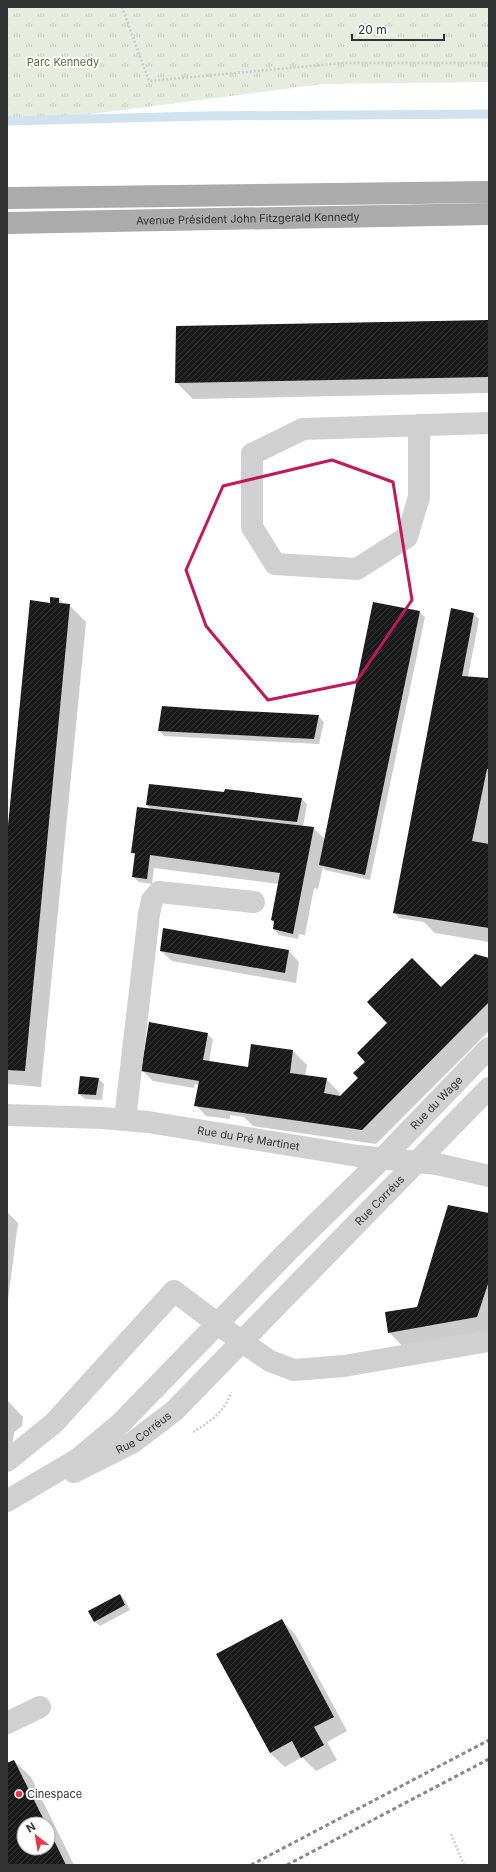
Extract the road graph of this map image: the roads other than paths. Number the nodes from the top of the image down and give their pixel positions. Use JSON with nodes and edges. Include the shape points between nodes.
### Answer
{"nodes":[{"id":1,"x":489,"y":192,"type":"edge"},
{"id":2,"x":7,"y":198,"type":"edge"},
{"id":3,"x":489,"y":214,"type":"edge"},
{"id":4,"x":7,"y":223,"type":"edge"},
{"id":5,"x":489,"y":423,"type":"edge"},
{"id":6,"x":419,"y":425,"type":"junction"},
{"id":7,"x":254,"y":902,"type":"dead end"},
{"id":8,"x":489,"y":1048,"type":"edge"},
{"id":9,"x":489,"y":1088,"type":"edge"},
{"id":10,"x":7,"y":1115,"type":"edge"},
{"id":11,"x":125,"y":1120,"type":"junction"},
{"id":12,"x":383,"y":1158,"type":"junction"},
{"id":13,"x":417,"y":1161,"type":"junction"},
{"id":14,"x":489,"y":1176,"type":"edge"},
{"id":15,"x":217,"y":1324,"type":"junction"},
{"id":16,"x":489,"y":1340,"type":"edge"},
{"id":17,"x":242,"y":1342,"type":"junction"},
{"id":18,"x":7,"y":1461,"type":"edge"},
{"id":19,"x":16,"y":1497,"type":"edge"},
{"id":20,"x":40,"y":1707,"type":"dead end"},
{"id":21,"x":7,"y":1723,"type":"edge"}],
"edges":[{"from":1,"to":2,"type":"main road"},
{"from":3,"to":4,"type":"main road","name":"Avenue Président John Fitzgerald Kennedy"},
{"from":5,"to":6,"type":"street"},
{"from":6,"to":6,"type":"street","via":[[303,429],[252,454],[252,527],[275,564],[357,569],[407,537],[420,497]]},
{"from":7,"to":11,"type":"street","via":[[159,892],[152,900]]},
{"from":8,"to":12,"type":"street","name":"Rue du Wage"},
{"from":9,"to":13,"type":"street"},
{"from":10,"to":11,"type":"street","name":"Rue du Pré Martinet"},
{"from":11,"to":12,"type":"street","name":"Rue du Pré Martinet","via":[[333,1153]]},
{"from":12,"to":13,"type":"street","name":"Rue du Pré Martinet"},
{"from":12,"to":15,"type":"street","name":"Rue Corréus"},
{"from":13,"to":14,"type":"street","name":"Rue du Pré Martinet"},
{"from":13,"to":17,"type":"street","name":"Rue Corréus"},
{"from":15,"to":17,"type":"street"},
{"from":15,"to":18,"type":"street","via":[[174,1291],[54,1423]]},
{"from":15,"to":19,"type":"street","name":"Rue Corréus","via":[[121,1423],[78,1458]]},
{"from":16,"to":17,"type":"street","via":[[344,1366],[294,1370],[270,1361]]},
{"from":17,"to":19,"type":"street","name":"Rue Corréus","via":[[174,1411],[142,1437],[93,1464]]},
{"from":20,"to":21,"type":"street"}]}
